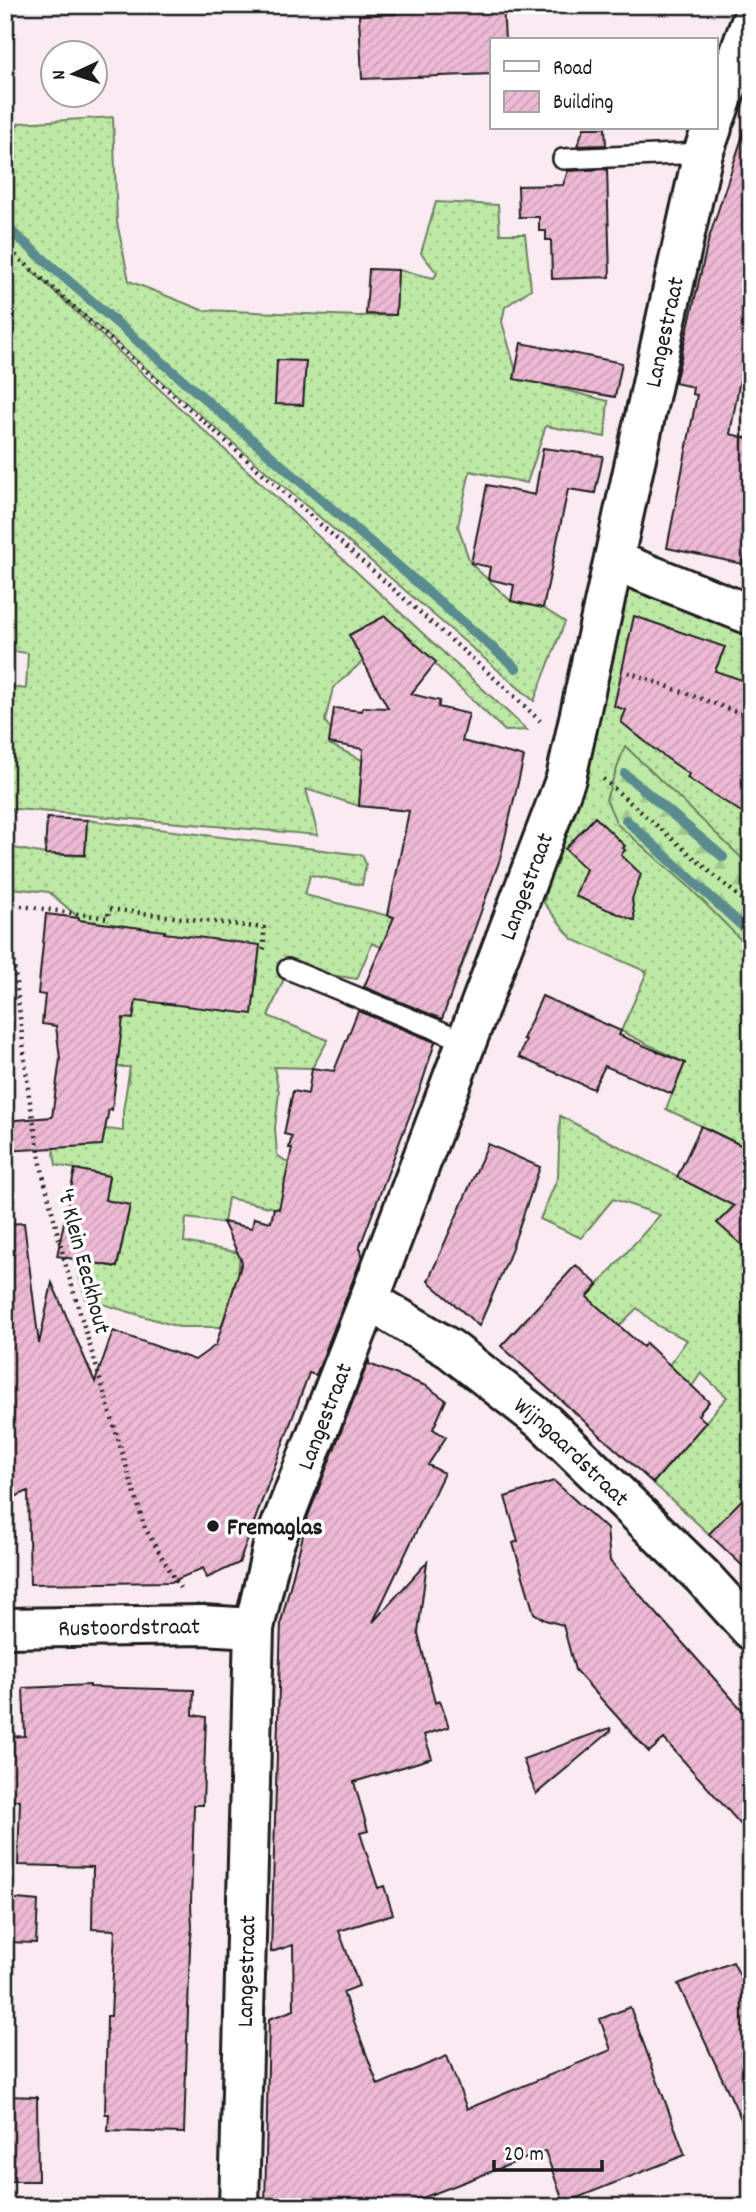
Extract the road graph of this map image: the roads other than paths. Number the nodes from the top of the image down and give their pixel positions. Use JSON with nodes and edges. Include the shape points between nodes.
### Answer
{"nodes":[{"id":1,"x":751,"y":22,"type":"edge"},
{"id":2,"x":718,"y":112,"type":"edge"},
{"id":3,"x":707,"y":141,"type":"edge"},
{"id":4,"x":563,"y":159,"type":"dead end"},
{"id":5,"x":615,"y":561,"type":"junction"},
{"id":6,"x":751,"y":615,"type":"edge"},
{"id":7,"x":288,"y":969,"type":"road end"},
{"id":8,"x":467,"y":1042,"type":"junction"},
{"id":9,"x":369,"y":1300,"type":"junction"},
{"id":10,"x":5,"y":1628,"type":"edge"},
{"id":11,"x":254,"y":1628,"type":"junction"},
{"id":12,"x":751,"y":1630,"type":"edge"},
{"id":13,"x":239,"y":2207,"type":"edge"}],
"edges":[{"from":1,"to":2,"type":"street"},
{"from":3,"to":4,"type":"lane"},
{"from":3,"to":5,"type":"street","name":"Langestraat"},
{"from":5,"to":6,"type":"street"},
{"from":5,"to":8,"type":"street","name":"Langestraat","via":[[566,778]]},
{"from":7,"to":8,"type":"lane"},
{"from":8,"to":9,"type":"street","name":"Langestraat"},
{"from":9,"to":11,"type":"street","name":"Langestraat","via":[[273,1546]]},
{"from":9,"to":12,"type":"street","name":"Wijngaardstraat","via":[[450,1349],[545,1423]]},
{"from":10,"to":11,"type":"street","name":"Rustoordstraat"},
{"from":11,"to":13,"type":"street","name":"Langestraat"}]}
